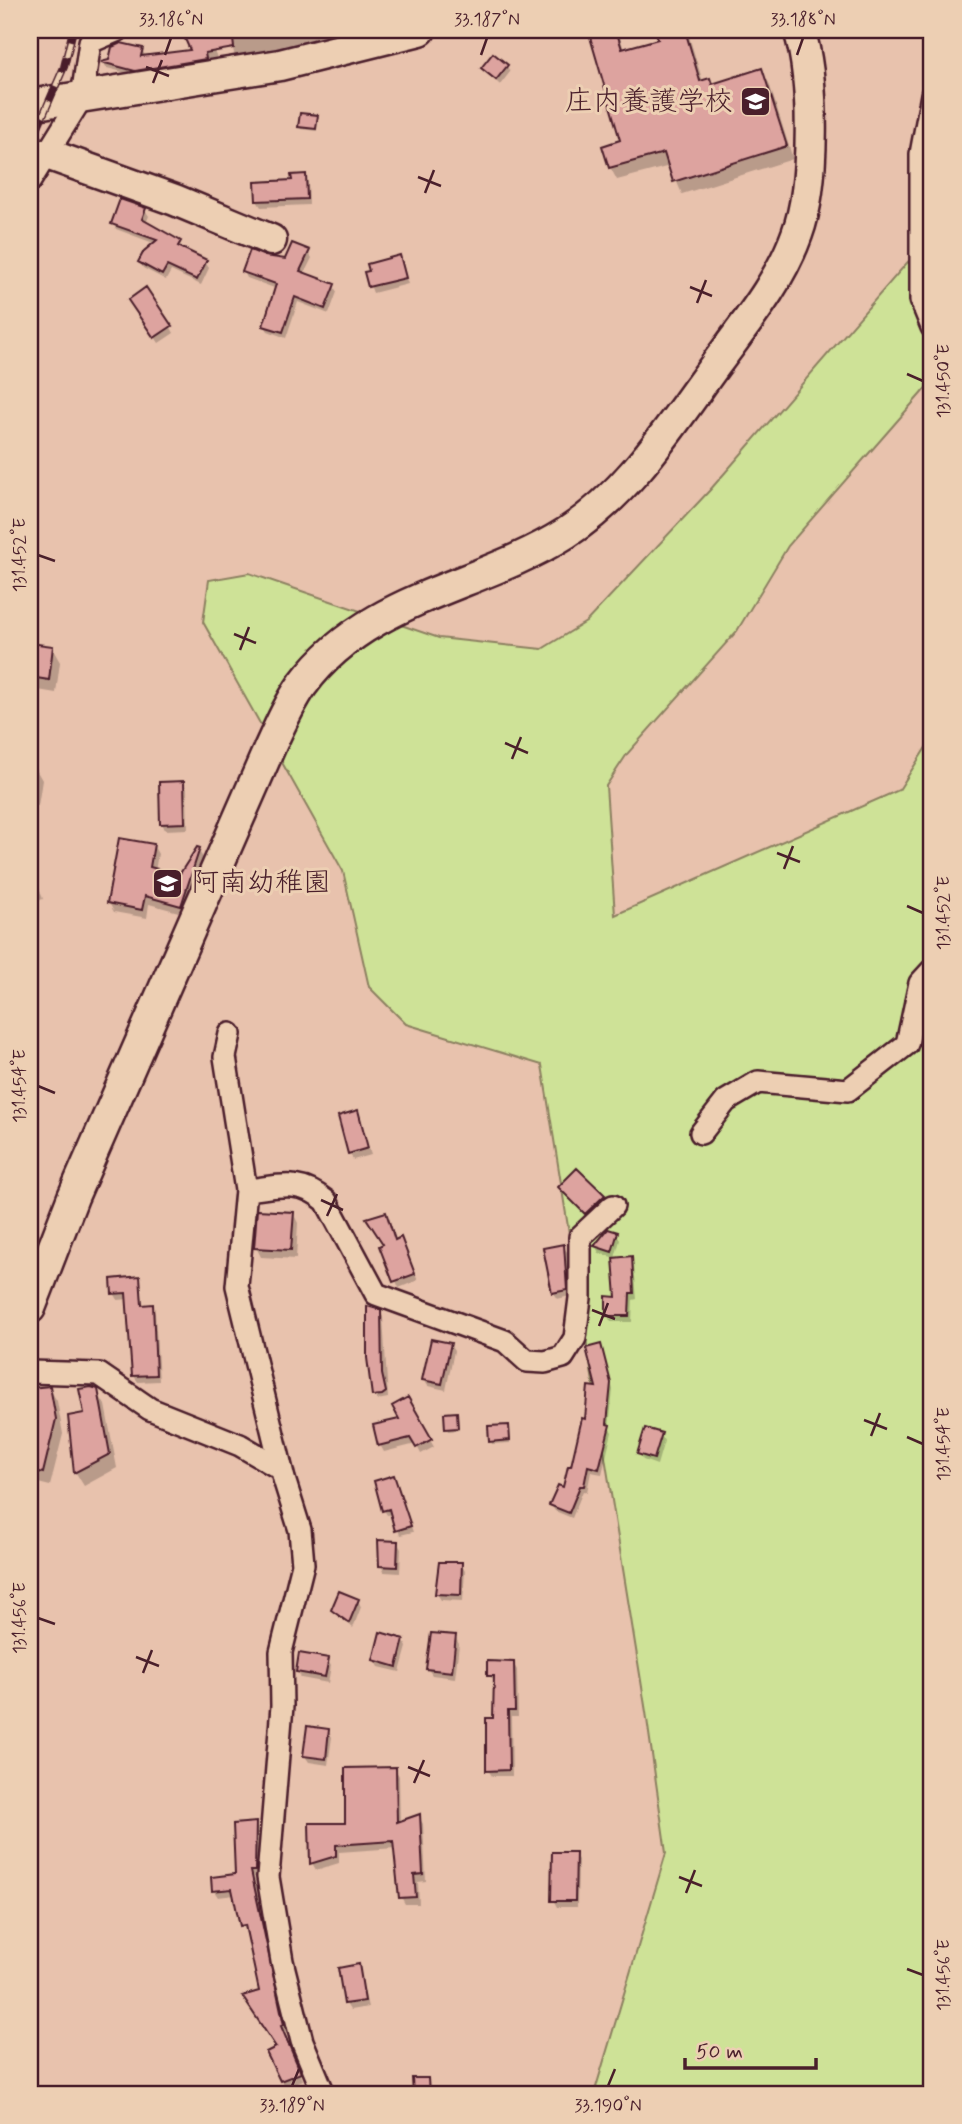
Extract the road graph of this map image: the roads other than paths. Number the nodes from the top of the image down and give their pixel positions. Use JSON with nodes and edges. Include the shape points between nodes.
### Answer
{"nodes":[{"id":1,"x":118,"y":30,"type":"edge"},
{"id":2,"x":420,"y":30,"type":"edge"},
{"id":3,"x":799,"y":30,"type":"edge"},
{"id":4,"x":932,"y":95,"type":"edge"},
{"id":5,"x":82,"y":97,"type":"junction"},
{"id":6,"x":30,"y":105,"type":"edge"},
{"id":7,"x":47,"y":154,"type":"junction"},
{"id":8,"x":30,"y":181,"type":"edge"},
{"id":9,"x":271,"y":240,"type":"dead end"},
{"id":10,"x":932,"y":327,"type":"edge"},
{"id":11,"x":932,"y":970,"type":"edge"},
{"id":12,"x":230,"y":1034,"type":"dead end"},
{"id":13,"x":701,"y":1133,"type":"dead end"},
{"id":14,"x":246,"y":1190,"type":"junction"},
{"id":15,"x":613,"y":1206,"type":"dead end"},
{"id":16,"x":30,"y":1308,"type":"edge"},
{"id":17,"x":30,"y":1371,"type":"edge"},
{"id":18,"x":281,"y":1469,"type":"junction"},
{"id":19,"x":324,"y":2094,"type":"edge"}],
"edges":[{"from":1,"to":5,"type":"street","via":[[90,42]]},
{"from":2,"to":5,"type":"street","via":[[280,65]]},
{"from":3,"to":16,"type":"street","via":[[807,78],[808,185],[798,233],[782,269],[652,450],[603,505],[545,545],[369,623],[342,643],[304,684],[269,749],[73,1198]]},
{"from":4,"to":10,"type":"street","via":[[921,155],[921,300]]},
{"from":5,"to":6,"type":"street"},
{"from":5,"to":7,"type":"street"},
{"from":7,"to":8,"type":"street"},
{"from":7,"to":9,"type":"street"},
{"from":11,"to":13,"type":"street","via":[[920,983],[907,1044],[848,1090],[758,1082],[726,1101]]},
{"from":12,"to":14,"type":"street","via":[[225,1057]]},
{"from":14,"to":15,"type":"street","via":[[300,1185],[314,1191],[326,1201],[376,1294],[505,1341],[527,1361],[543,1362],[563,1357],[575,1338],[580,1237]]},
{"from":14,"to":18,"type":"street","via":[[237,1286]]},
{"from":17,"to":18,"type":"street","via":[[99,1374],[141,1404],[240,1445]]},
{"from":18,"to":19,"type":"street","via":[[300,1530],[303,1564],[281,1652],[282,1706],[268,1877],[299,2028]]}]}
